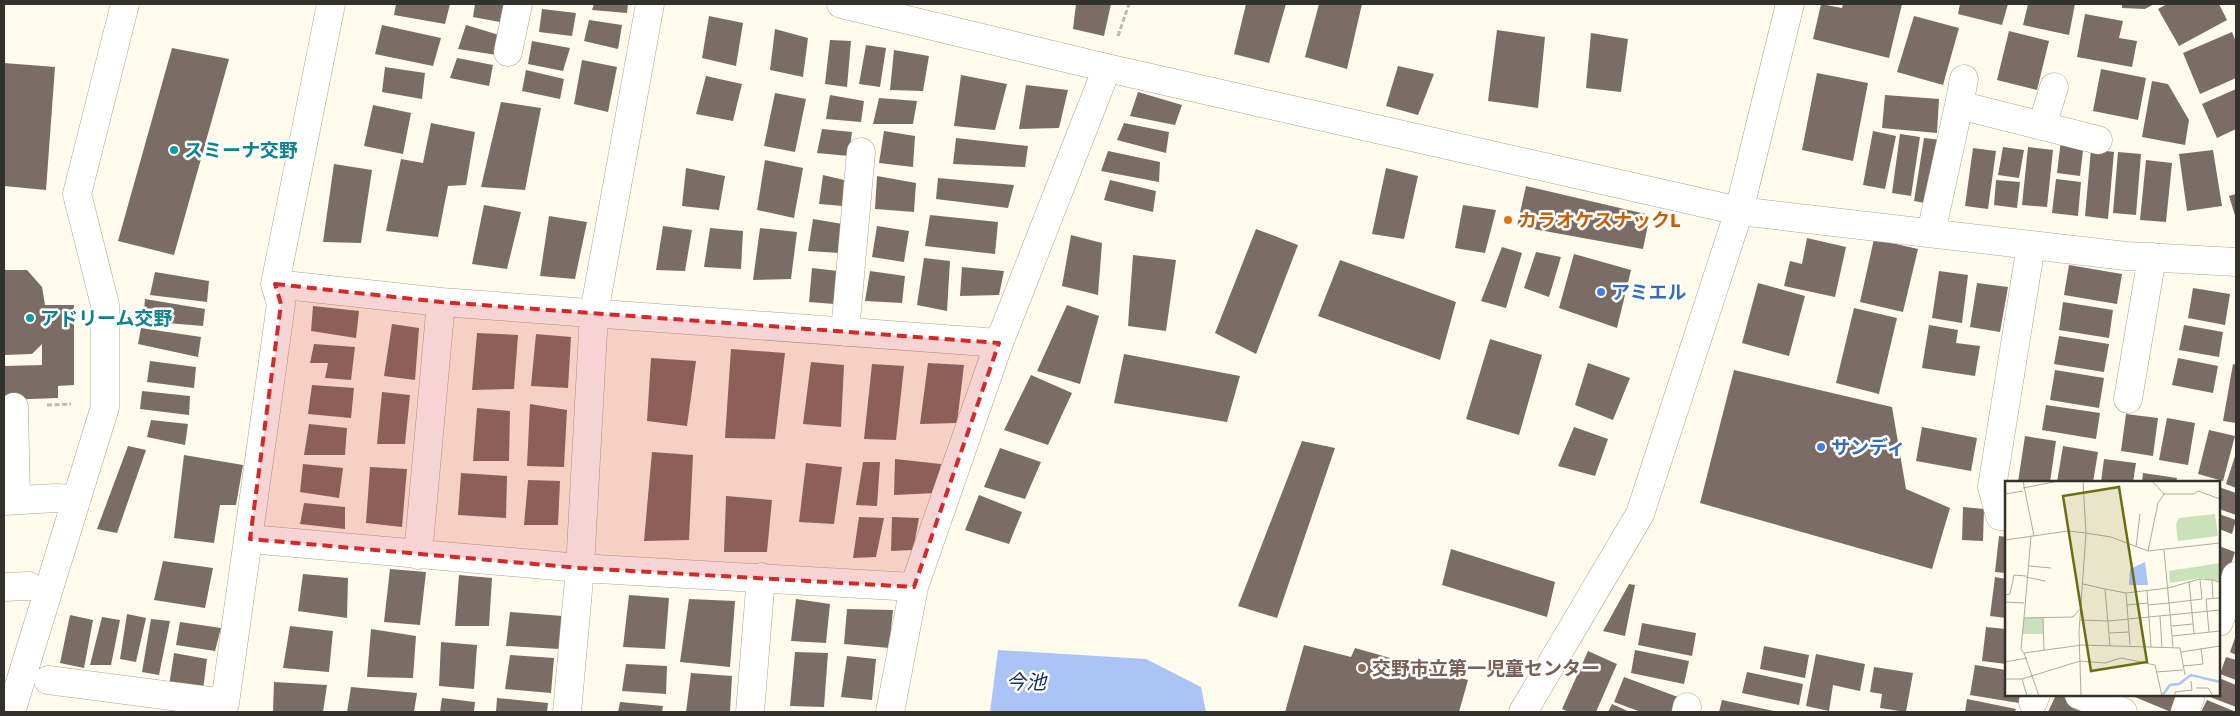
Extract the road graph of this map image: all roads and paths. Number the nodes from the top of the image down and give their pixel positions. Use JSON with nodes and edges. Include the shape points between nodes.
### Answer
{"nodes":[{"id":1,"x":125,"y":4,"type":"edge"},
{"id":2,"x":331,"y":4,"type":"edge"},
{"id":3,"x":518,"y":4,"type":"edge"},
{"id":4,"x":650,"y":4,"type":"edge"},
{"id":5,"x":841,"y":4,"type":"edge"},
{"id":6,"x":1790,"y":4,"type":"edge"},
{"id":7,"x":508,"y":52,"type":"dead end"},
{"id":8,"x":1107,"y":68,"type":"junction"},
{"id":9,"x":2054,"y":87,"type":"dead end"},
{"id":10,"x":2042,"y":126,"type":"junction"},
{"id":11,"x":2098,"y":140,"type":"dead end"},
{"id":12,"x":861,"y":152,"type":"dead end"},
{"id":13,"x":1739,"y":210,"type":"junction"},
{"id":14,"x":1931,"y":233,"type":"junction"},
{"id":15,"x":2030,"y":245,"type":"junction"},
{"id":16,"x":2152,"y":257,"type":"junction"},
{"id":17,"x":2236,"y":262,"type":"edge"},
{"id":18,"x":275,"y":284,"type":"junction"},
{"id":19,"x":441,"y":302,"type":"junction"},
{"id":20,"x":594,"y":313,"type":"junction"},
{"id":21,"x":845,"y":332,"type":"junction"},
{"id":22,"x":999,"y":343,"type":"junction"},
{"id":23,"x":2128,"y":399,"type":"dead end"},
{"id":24,"x":14,"y":407,"type":"dead end"},
{"id":25,"x":76,"y":499,"type":"junction"},
{"id":26,"x":10,"y":500,"type":"edge"},
{"id":27,"x":2005,"y":517,"type":"edge"},
{"id":28,"x":250,"y":539,"type":"junction"},
{"id":29,"x":418,"y":555,"type":"junction"},
{"id":30,"x":580,"y":568,"type":"junction"},
{"id":31,"x":2236,"y":576,"type":"edge"},
{"id":32,"x":761,"y":577,"type":"junction"},
{"id":33,"x":914,"y":587,"type":"junction"},
{"id":34,"x":2220,"y":619,"type":"edge"},
{"id":35,"x":48,"y":680,"type":"dead end"},
{"id":36,"x":2082,"y":696,"type":"edge"},
{"id":37,"x":2191,"y":696,"type":"edge"},
{"id":38,"x":223,"y":708,"type":"edge"},
{"id":39,"x":12,"y":712,"type":"edge"},
{"id":40,"x":567,"y":712,"type":"edge"},
{"id":41,"x":750,"y":712,"type":"edge"},
{"id":42,"x":890,"y":712,"type":"edge"},
{"id":43,"x":1523,"y":712,"type":"edge"},
{"id":44,"x":2123,"y":712,"type":"edge"},
{"id":45,"x":2184,"y":712,"type":"edge"}],
"edges":[{"from":1,"to":25,"type":"street","via":[[77,194],[105,305],[105,388],[104,407]]},
{"from":2,"to":18,"type":"street"},
{"from":3,"to":7,"type":"street"},
{"from":4,"to":20,"type":"street"},
{"from":5,"to":8,"type":"street"},
{"from":6,"to":13,"type":"street"},
{"from":8,"to":13,"type":"street"},
{"from":8,"to":22,"type":"street"},
{"from":9,"to":10,"type":"street"},
{"from":10,"to":11,"type":"street"},
{"from":10,"to":14,"type":"street","via":[[1961,92]]},
{"from":12,"to":21,"type":"street"},
{"from":13,"to":14,"type":"street"},
{"from":13,"to":43,"type":"street","via":[[1640,514]]},
{"from":14,"to":15,"type":"street"},
{"from":15,"to":16,"type":"street"},
{"from":15,"to":27,"type":"street","via":[[1992,487],[2000,516]]},
{"from":16,"to":17,"type":"street"},
{"from":16,"to":23,"type":"street"},
{"from":18,"to":19,"type":"street"},
{"from":18,"to":28,"type":"street","via":[[281,304]]},
{"from":19,"to":20,"type":"street"},
{"from":19,"to":29,"type":"street"},
{"from":20,"to":21,"type":"street"},
{"from":20,"to":30,"type":"street"},
{"from":21,"to":22,"type":"street"},
{"from":22,"to":33,"type":"street"},
{"from":24,"to":26,"type":"street"},
{"from":25,"to":26,"type":"street"},
{"from":25,"to":39,"type":"street"},
{"from":28,"to":29,"type":"street"},
{"from":28,"to":38,"type":"street"},
{"from":29,"to":30,"type":"street"},
{"from":30,"to":32,"type":"street"},
{"from":30,"to":40,"type":"street"},
{"from":31,"to":34,"type":"street"},
{"from":32,"to":33,"type":"street"},
{"from":32,"to":41,"type":"street"},
{"from":33,"to":42,"type":"street"},
{"from":35,"to":38,"type":"street"},
{"from":36,"to":44,"type":"street"},
{"from":37,"to":45,"type":"street"}]}
